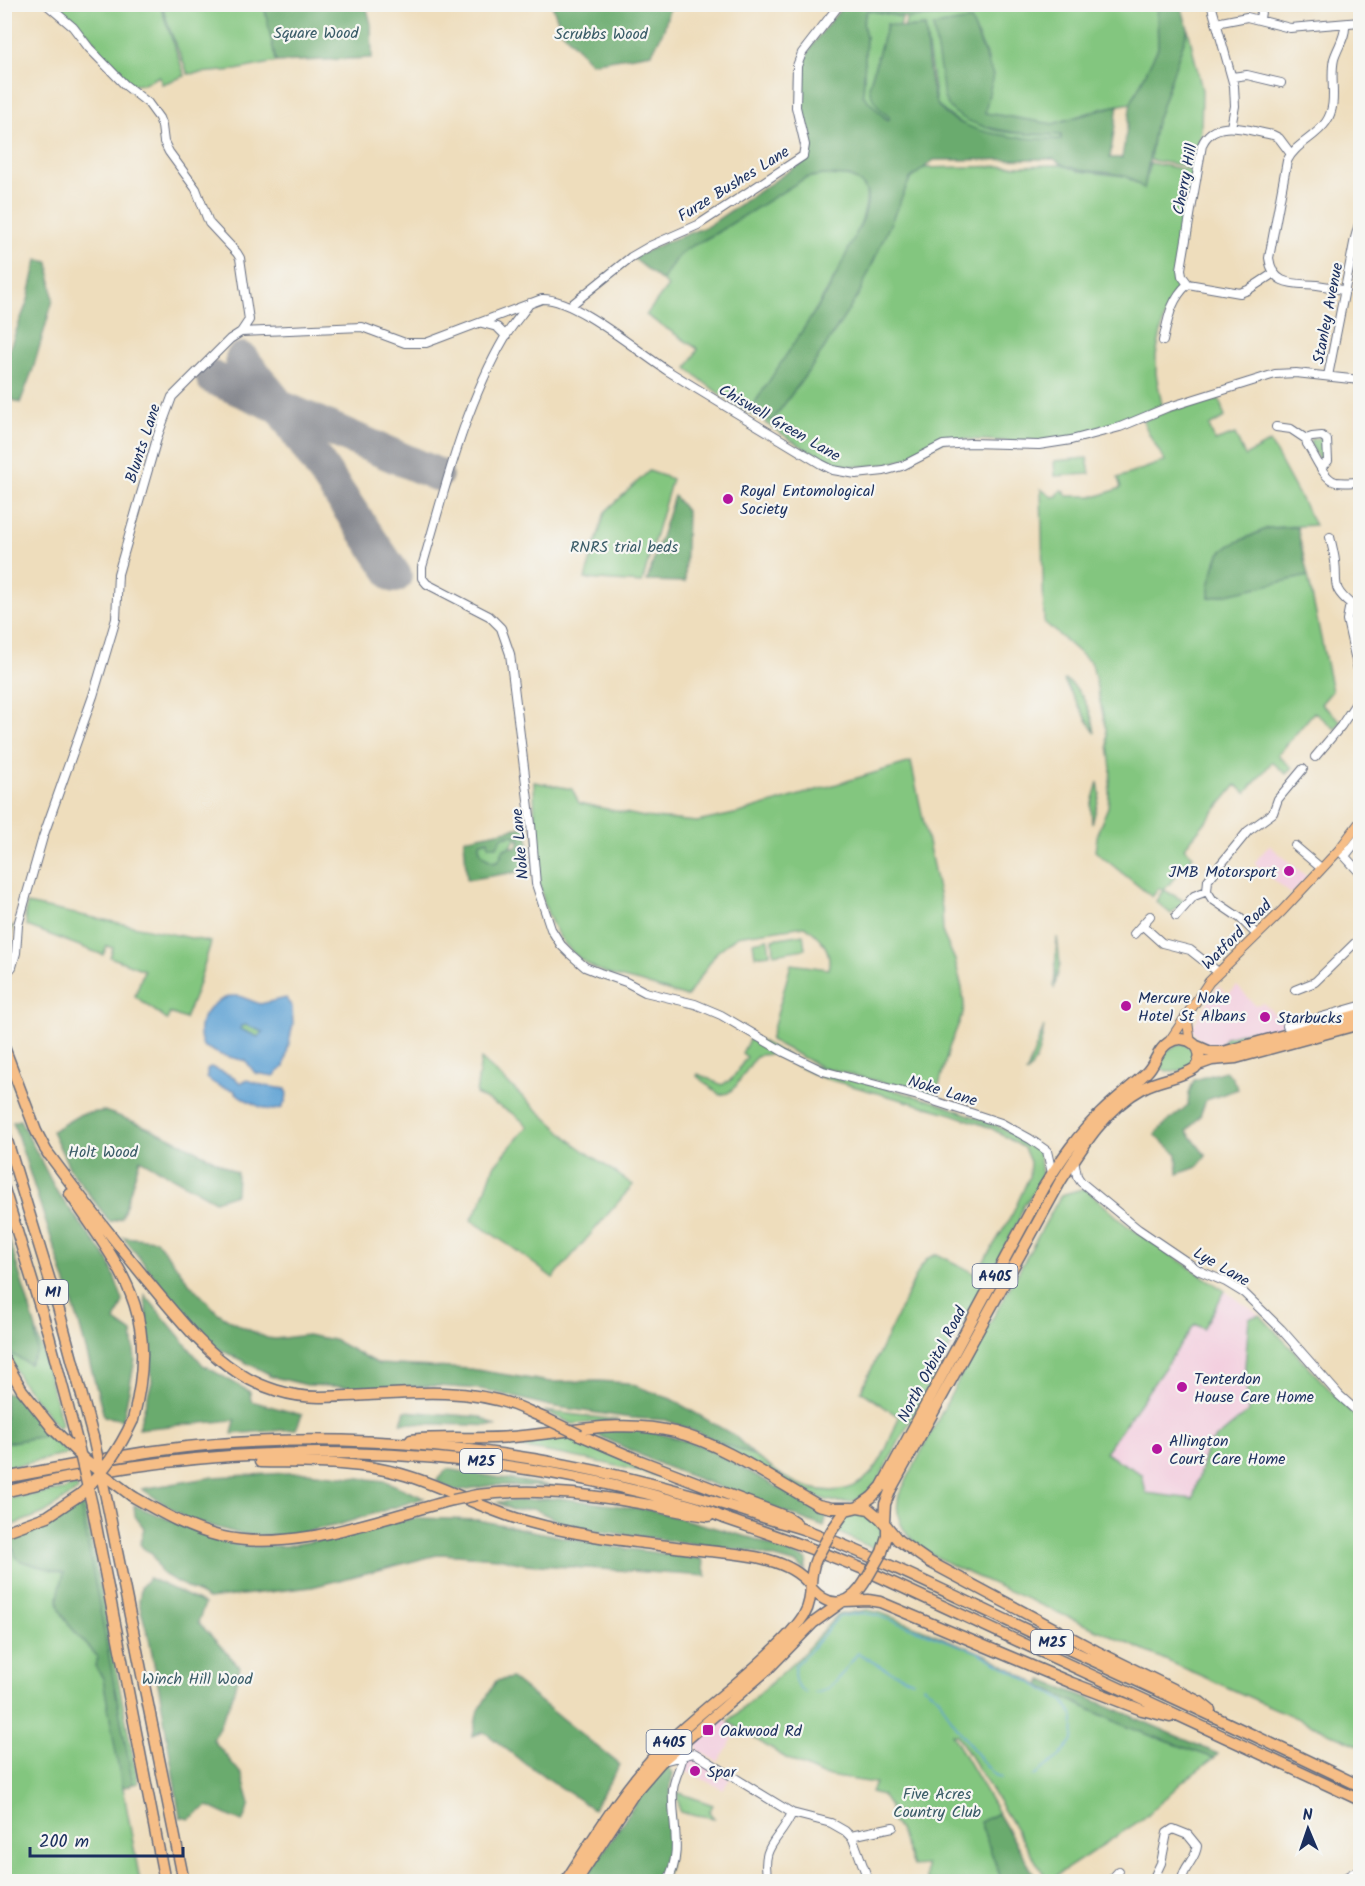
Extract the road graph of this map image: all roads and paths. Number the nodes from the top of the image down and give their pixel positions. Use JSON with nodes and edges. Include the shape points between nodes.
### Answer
{"nodes":[{"id":1,"x":46,"y":4,"type":"edge"},
{"id":2,"x":840,"y":4,"type":"edge"},
{"id":3,"x":1211,"y":4,"type":"edge"},
{"id":4,"x":1262,"y":4,"type":"edge"},
{"id":5,"x":1260,"y":20,"type":"junction"},
{"id":6,"x":1360,"y":22,"type":"edge"},
{"id":7,"x":1216,"y":23,"type":"junction"},
{"id":8,"x":1345,"y":24,"type":"junction"},
{"id":9,"x":1232,"y":77,"type":"junction"},
{"id":10,"x":1281,"y":83,"type":"dead end"},
{"id":11,"x":1231,"y":127,"type":"junction"},
{"id":12,"x":1290,"y":154,"type":"junction"},
{"id":13,"x":1360,"y":220,"type":"edge"},
{"id":14,"x":1274,"y":273,"type":"junction"},
{"id":15,"x":1188,"y":284,"type":"junction"},
{"id":16,"x":1345,"y":291,"type":"junction"},
{"id":17,"x":530,"y":303,"type":"junction"},
{"id":18,"x":570,"y":306,"type":"junction"},
{"id":19,"x":249,"y":320,"type":"junction"},
{"id":20,"x":482,"y":323,"type":"junction"},
{"id":21,"x":242,"y":333,"type":"junction"},
{"id":22,"x":257,"y":333,"type":"junction"},
{"id":23,"x":506,"y":336,"type":"junction"},
{"id":24,"x":1163,"y":341,"type":"dead end"},
{"id":25,"x":1328,"y":376,"type":"junction"},
{"id":26,"x":1360,"y":380,"type":"edge"},
{"id":27,"x":1276,"y":427,"type":"dead end"},
{"id":28,"x":1306,"y":439,"type":"junction"},
{"id":29,"x":1321,"y":467,"type":"junction"},
{"id":30,"x":1360,"y":482,"type":"edge"},
{"id":31,"x":1330,"y":537,"type":"dead end"},
{"id":32,"x":1360,"y":601,"type":"edge"},
{"id":33,"x":1352,"y":605,"type":"junction"},
{"id":34,"x":1360,"y":680,"type":"edge"},
{"id":35,"x":1360,"y":697,"type":"edge"},
{"id":36,"x":1315,"y":757,"type":"dead end"},
{"id":37,"x":1303,"y":769,"type":"dead end"},
{"id":38,"x":1360,"y":822,"type":"edge"},
{"id":39,"x":1360,"y":837,"type":"edge"},
{"id":40,"x":1295,"y":846,"type":"dead end"},
{"id":41,"x":1342,"y":853,"type":"junction"},
{"id":42,"x":1321,"y":868,"type":"junction"},
{"id":43,"x":1360,"y":873,"type":"edge"},
{"id":44,"x":1207,"y":891,"type":"junction"},
{"id":45,"x":1150,"y":916,"type":"dead end"},
{"id":46,"x":1176,"y":916,"type":"dead end"},
{"id":47,"x":1142,"y":925,"type":"junction"},
{"id":48,"x":1134,"y":934,"type":"dead end"},
{"id":49,"x":1257,"y":935,"type":"junction"},
{"id":50,"x":1360,"y":938,"type":"edge"},
{"id":51,"x":1218,"y":972,"type":"junction"},
{"id":52,"x":4,"y":976,"type":"edge"},
{"id":53,"x":1295,"y":990,"type":"dead end"},
{"id":54,"x":1360,"y":1006,"type":"edge"},
{"id":55,"x":1360,"y":1014,"type":"edge"},
{"id":56,"x":1186,"y":1018,"type":"junction"},
{"id":57,"x":1360,"y":1024,"type":"edge"},
{"id":58,"x":1290,"y":1030,"type":"junction"},
{"id":59,"x":1168,"y":1042,"type":"junction"},
{"id":60,"x":1193,"y":1043,"type":"junction"},
{"id":61,"x":4,"y":1047,"type":"edge"},
{"id":62,"x":1154,"y":1062,"type":"junction"},
{"id":63,"x":1198,"y":1065,"type":"junction"},
{"id":64,"x":1169,"y":1077,"type":"junction"},
{"id":65,"x":4,"y":1131,"type":"edge"},
{"id":66,"x":45,"y":1149,"type":"junction"},
{"id":67,"x":1047,"y":1151,"type":"junction"},
{"id":68,"x":1071,"y":1155,"type":"junction"},
{"id":69,"x":1056,"y":1177,"type":"junction"},
{"id":70,"x":1081,"y":1182,"type":"junction"},
{"id":71,"x":4,"y":1189,"type":"edge"},
{"id":72,"x":4,"y":1359,"type":"edge"},
{"id":73,"x":1360,"y":1414,"type":"edge"},
{"id":74,"x":386,"y":1443,"type":"junction"},
{"id":75,"x":215,"y":1458,"type":"junction"},
{"id":76,"x":4,"y":1478,"type":"edge"},
{"id":77,"x":4,"y":1492,"type":"edge"},
{"id":78,"x":855,"y":1507,"type":"junction"},
{"id":79,"x":722,"y":1518,"type":"junction"},
{"id":80,"x":885,"y":1524,"type":"junction"},
{"id":81,"x":4,"y":1532,"type":"edge"},
{"id":82,"x":809,"y":1532,"type":"junction"},
{"id":83,"x":811,"y":1586,"type":"junction"},
{"id":84,"x":843,"y":1602,"type":"junction"},
{"id":85,"x":1219,"y":1719,"type":"junction"},
{"id":86,"x":1192,"y":1723,"type":"junction"},
{"id":87,"x":692,"y":1734,"type":"junction"},
{"id":88,"x":687,"y":1753,"type":"junction"},
{"id":89,"x":661,"y":1762,"type":"junction"},
{"id":90,"x":1360,"y":1786,"type":"edge"},
{"id":91,"x":1360,"y":1800,"type":"edge"},
{"id":92,"x":792,"y":1813,"type":"junction"},
{"id":93,"x":893,"y":1827,"type":"dead end"},
{"id":94,"x":851,"y":1836,"type":"junction"},
{"id":95,"x":1360,"y":1869,"type":"edge"},
{"id":96,"x":1119,"y":1871,"type":"dead end"},
{"id":97,"x":671,"y":1880,"type":"edge"},
{"id":98,"x":165,"y":1881,"type":"edge"},
{"id":99,"x":184,"y":1881,"type":"edge"},
{"id":100,"x":565,"y":1881,"type":"edge"},
{"id":101,"x":576,"y":1881,"type":"edge"},
{"id":102,"x":768,"y":1881,"type":"edge"},
{"id":103,"x":869,"y":1881,"type":"edge"},
{"id":104,"x":1109,"y":1881,"type":"edge"},
{"id":105,"x":1152,"y":1881,"type":"edge"},
{"id":106,"x":1182,"y":1881,"type":"edge"},
{"id":107,"x":1338,"y":1881,"type":"edge"}],
"edges":[{"from":1,"to":19,"type":"street","via":[[159,118],[164,142],[196,189],[208,223],[240,258]]},
{"from":2,"to":18,"type":"street","name":"Furze Bushes Lane","via":[[807,46],[797,66],[796,106],[805,145],[803,156],[698,225],[631,257]]},
{"from":3,"to":7,"type":"street"},
{"from":4,"to":5,"type":"street"},
{"from":5,"to":7,"type":"street","via":[[1236,18]]},
{"from":5,"to":8,"type":"street","via":[[1290,28]]},
{"from":6,"to":8,"type":"street"},
{"from":7,"to":9,"type":"street"},
{"from":8,"to":12,"type":"street","via":[[1333,68],[1330,114],[1316,133]]},
{"from":9,"to":10,"type":"street","via":[[1247,75]]},
{"from":9,"to":11,"type":"street","via":[[1235,97]]},
{"from":11,"to":12,"type":"street","via":[[1276,136]]},
{"from":11,"to":15,"type":"street","name":"Cherry Hill","via":[[1216,129],[1202,145],[1181,268]]},
{"from":12,"to":14,"type":"street","via":[[1269,252]]},
{"from":13,"to":16,"type":"street","name":"Stanley Avenue"},
{"from":14,"to":15,"type":"street","via":[[1240,293]]},
{"from":14,"to":16,"type":"street","via":[[1292,284]]},
{"from":15,"to":24,"type":"street","via":[[1171,306]]},
{"from":16,"to":25,"type":"street","name":"Stanley Avenue"},
{"from":17,"to":18,"type":"street","name":"Chiswell Green Lane","via":[[549,299]]},
{"from":17,"to":20,"type":"street","name":"Chiswell Green Lane"},
{"from":17,"to":23,"type":"street","name":"Noke Lane"},
{"from":18,"to":25,"type":"street","name":"Chiswell Green Lane","via":[[821,464],[856,474],[902,466],[943,445],[1039,445],[1082,438],[1265,376]]},
{"from":19,"to":21,"type":"street","name":"Blunts Lane"},
{"from":19,"to":22,"type":"street"},
{"from":20,"to":22,"type":"street","name":"Chiswell Green Lane","via":[[426,343],[405,343],[362,327]]},
{"from":20,"to":23,"type":"street","via":[[498,327]]},
{"from":21,"to":22,"type":"street","name":"Chiswell Green Lane"},
{"from":21,"to":52,"type":"street","name":"Blunts Lane","via":[[230,339],[172,397],[118,574],[116,619],[43,837],[18,925],[12,967]]},
{"from":23,"to":67,"type":"street","name":"Noke Lane","via":[[477,393],[451,468],[422,578],[489,616],[501,628],[510,654],[536,884],[555,936],[585,967],[645,992],[695,1004],[720,1015],[813,1068],[971,1112],[1015,1130]]},
{"from":25,"to":26,"type":"street","name":"Chiswell Green Lane"},
{"from":27,"to":28,"type":"street","via":[[1291,429]]},
{"from":28,"to":29,"type":"street"},
{"from":28,"to":29,"type":"street","via":[[1321,436],[1327,440],[1328,461]]},
{"from":29,"to":30,"type":"street","via":[[1332,480]]},
{"from":31,"to":33,"type":"street","via":[[1335,584]]},
{"from":32,"to":33,"type":"street"},
{"from":33,"to":34,"type":"street","via":[[1347,620]]},
{"from":35,"to":36,"type":"street"},
{"from":37,"to":44,"type":"street","via":[[1278,799],[1273,813],[1248,831],[1209,877]]},
{"from":38,"to":41,"type":"main road","name":"Watford Road"},
{"from":39,"to":41,"type":"street","name":"Watford Road"},
{"from":40,"to":42,"type":"street"},
{"from":41,"to":42,"type":"main road","name":"Watford Road"},
{"from":41,"to":43,"type":"street"},
{"from":42,"to":49,"type":"main road","name":"Watford Road"},
{"from":44,"to":46,"type":"street","via":[[1194,896]]},
{"from":44,"to":49,"type":"street"},
{"from":45,"to":47,"type":"street"},
{"from":47,"to":48,"type":"street"},
{"from":47,"to":51,"type":"street","via":[[1161,943],[1190,950]]},
{"from":49,"to":51,"type":"main road","name":"Watford Road"},
{"from":50,"to":53,"type":"street","via":[[1315,982]]},
{"from":51,"to":56,"type":"main road","name":"Watford Road"},
{"from":54,"to":58,"type":"street","via":[[1301,1023]]},
{"from":55,"to":58,"type":"highway"},
{"from":56,"to":59,"type":"main road","name":"Watford Road"},
{"from":56,"to":60,"type":"main road"},
{"from":57,"to":63,"type":"highway"},
{"from":58,"to":60,"type":"highway","via":[[1223,1052],[1211,1052]]},
{"from":59,"to":60,"type":"highway","via":[[1180,1039]]},
{"from":59,"to":62,"type":"highway"},
{"from":60,"to":63,"type":"highway","via":[[1200,1056]]},
{"from":61,"to":66,"type":"highway"},
{"from":62,"to":64,"type":"highway"},
{"from":62,"to":68,"type":"highway","name":"North Orbital Road","number":"A405","via":[[1091,1122]]},
{"from":63,"to":64,"type":"highway"},
{"from":64,"to":68,"type":"highway","name":"North Orbital Road","number":"A405","via":[[1123,1102]]},
{"from":65,"to":99,"type":"highway","number":"M1","bridge":true,"via":[[93,1437]]},
{"from":66,"to":81,"type":"highway","bridge":true,"via":[[126,1280],[141,1326],[140,1389],[133,1420],[119,1448],[95,1480],[48,1516]]},
{"from":66,"to":82,"type":"highway","bridge":true,"via":[[203,1346],[238,1373],[269,1388],[316,1397],[445,1393],[497,1400],[787,1517]]},
{"from":67,"to":68,"type":"street"},
{"from":67,"to":69,"type":"street"},
{"from":68,"to":69,"type":"highway","name":"North Orbital Road","number":"A405"},
{"from":68,"to":70,"type":"street"},
{"from":69,"to":70,"type":"street"},
{"from":69,"to":78,"type":"highway","name":"North Orbital Road","number":"A405","via":[[888,1476],[878,1491]]},
{"from":69,"to":80,"type":"highway","name":"North Orbital Road","number":"A405","via":[[896,1480],[885,1504]]},
{"from":70,"to":73,"type":"street","name":"Lye Lane","via":[[1138,1229],[1200,1271],[1244,1293]]},
{"from":71,"to":98,"type":"highway","number":"M1","bridge":true,"via":[[77,1441]]},
{"from":72,"to":79,"type":"highway","bridge":true,"via":[[22,1390],[53,1429],[87,1462],[132,1496],[166,1515],[202,1531],[235,1539],[266,1541],[325,1533],[477,1495],[528,1492],[625,1501]]},
{"from":74,"to":76,"type":"highway","number":"M25","via":[[319,1441],[180,1448]]},
{"from":74,"to":78,"type":"highway","number":"M25","via":[[426,1438],[515,1437],[593,1427],[648,1427],[696,1439],[818,1504],[829,1508]]},
{"from":74,"to":82,"type":"highway","number":"M25","via":[[559,1462],[718,1501]]},
{"from":75,"to":77,"type":"highway","number":"M25","via":[[81,1475]]},
{"from":75,"to":79,"type":"highway","number":"M25","via":[[348,1453],[469,1460],[640,1491],[697,1506]]},
{"from":75,"to":83,"type":"highway","number":"M25","via":[[352,1465],[400,1473],[525,1521],[586,1535],[760,1558],[792,1568]]},
{"from":78,"to":80,"type":"highway","via":[[872,1510]]},
{"from":78,"to":83,"type":"highway","bridge":true,"via":[[842,1514],[832,1530],[810,1573]]},
{"from":79,"to":86,"type":"highway","number":"M25","via":[[862,1569]]},
{"from":80,"to":84,"type":"highway","bridge":true,"via":[[887,1536],[882,1552],[856,1594]]},
{"from":80,"to":85,"type":"highway","number":"M25","via":[[898,1540],[928,1561],[1200,1702]]},
{"from":82,"to":85,"type":"highway","number":"M25"},
{"from":83,"to":84,"type":"highway","via":[[825,1599]]},
{"from":83,"to":100,"type":"highway","number":"A405","via":[[803,1616],[777,1646],[662,1748],[632,1781]]},
{"from":84,"to":86,"type":"highway","number":"M25","via":[[880,1602],[1142,1710]]},
{"from":84,"to":87,"type":"highway","number":"A405","via":[[819,1617],[768,1669]]},
{"from":85,"to":90,"type":"highway","number":"M25"},
{"from":86,"to":91,"type":"highway","number":"M25"},
{"from":87,"to":88,"type":"street"},
{"from":87,"to":89,"type":"highway","number":"A405"},
{"from":88,"to":89,"type":"street"},
{"from":88,"to":92,"type":"street","via":[[696,1754]]},
{"from":88,"to":97,"type":"street","via":[[674,1787],[677,1849]]},
{"from":89,"to":101,"type":"highway","number":"A405","via":[[635,1792]]},
{"from":92,"to":94,"type":"street","via":[[831,1823]]},
{"from":92,"to":102,"type":"street","via":[[766,1853]]},
{"from":93,"to":94,"type":"street"},
{"from":94,"to":103,"type":"street"},
{"from":95,"to":107,"type":"street"},
{"from":96,"to":104,"type":"street"},
{"from":105,"to":106,"type":"street","via":[[1161,1863],[1167,1833],[1173,1829],[1188,1835],[1197,1846]]}]}
